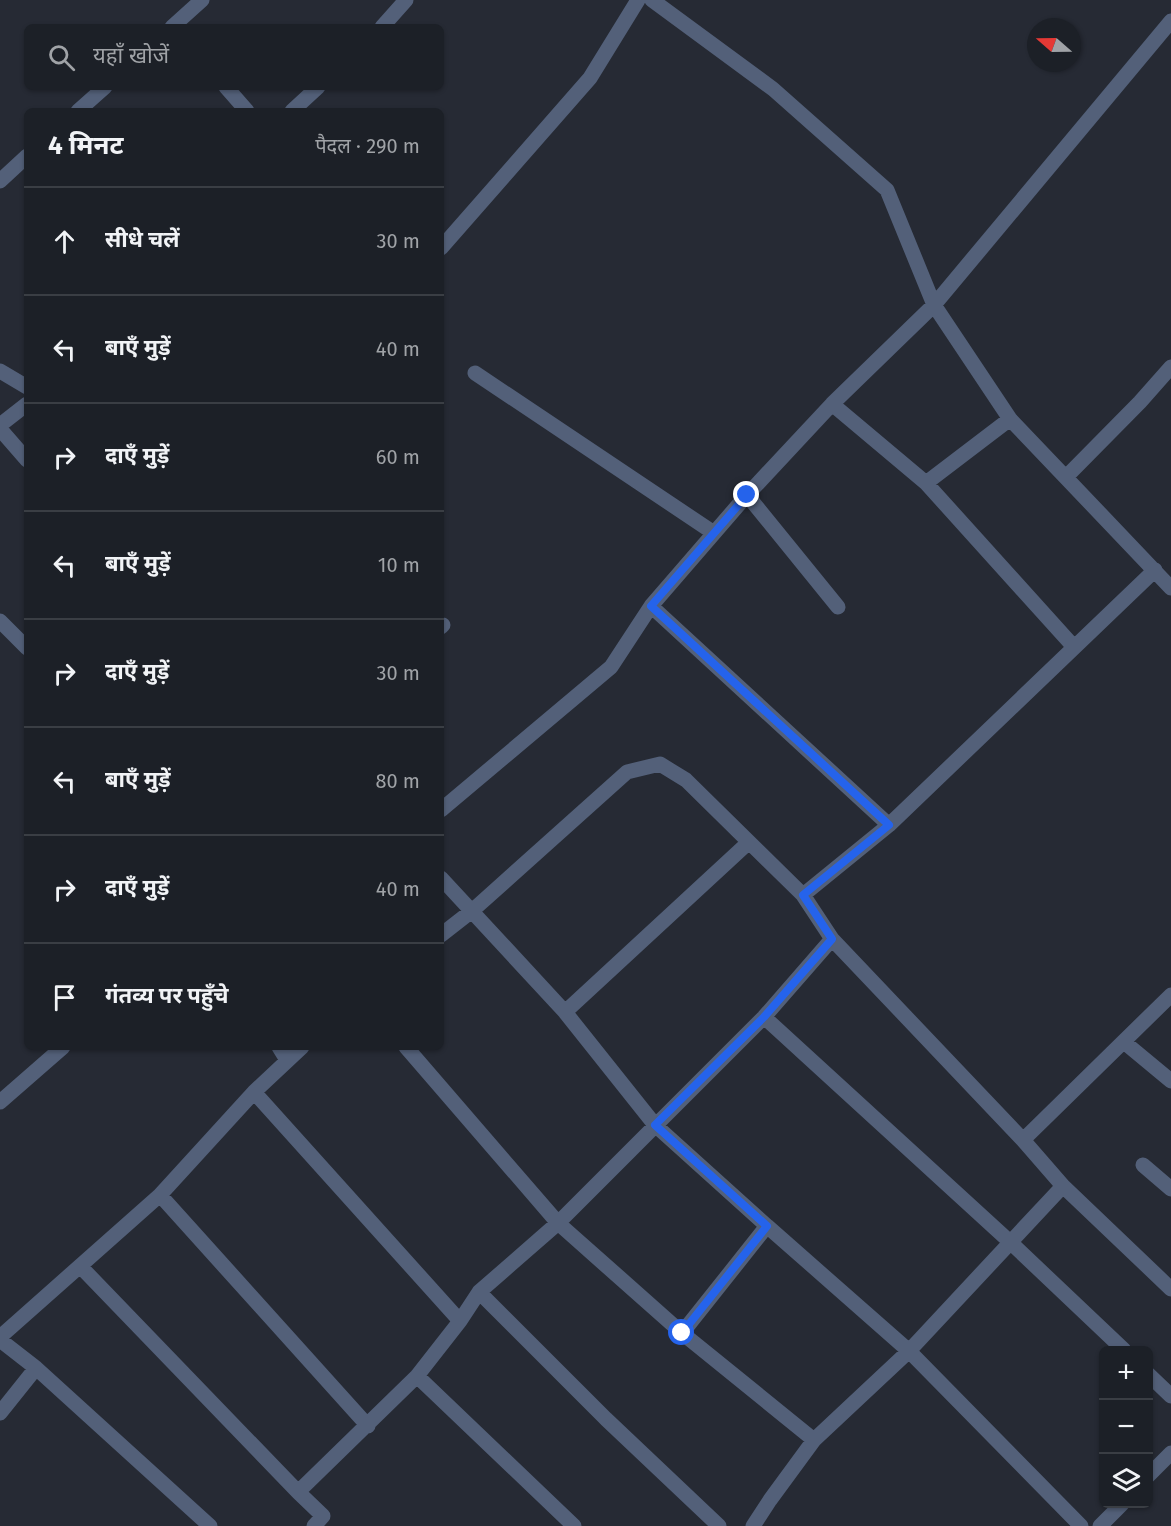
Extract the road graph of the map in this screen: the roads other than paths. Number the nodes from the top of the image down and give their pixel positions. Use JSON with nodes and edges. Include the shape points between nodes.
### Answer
{"nodes":[{"id":1,"x":202,"y":0,"type":"edge"},
{"id":2,"x":406,"y":0,"type":"edge"},
{"id":3,"x":638,"y":0,"type":"edge"},
{"id":4,"x":652,"y":0,"type":"edge"},
{"id":5,"x":1171,"y":21,"type":"edge"},
{"id":6,"x":176,"y":24,"type":"edge"},
{"id":7,"x":385,"y":24,"type":"edge"},
{"id":8,"x":102,"y":90,"type":"edge"},
{"id":9,"x":229,"y":90,"type":"edge"},
{"id":10,"x":315,"y":90,"type":"edge"},
{"id":11,"x":81,"y":108,"type":"edge"},
{"id":12,"x":244,"y":108,"type":"edge"},
{"id":13,"x":295,"y":108,"type":"edge"},
{"id":14,"x":24,"y":159,"type":"edge"},
{"id":15,"x":0,"y":180,"type":"edge"},
{"id":16,"x":444,"y":245,"type":"edge"},
{"id":17,"x":934,"y":305,"type":"junction"},
{"id":18,"x":1171,"y":367,"type":"edge"},
{"id":19,"x":0,"y":371,"type":"edge"},
{"id":20,"x":475,"y":373,"type":"dead end"},
{"id":21,"x":24,"y":385,"type":"edge"},
{"id":22,"x":832,"y":404,"type":"junction"},
{"id":23,"x":24,"y":407,"type":"edge"},
{"id":24,"x":1010,"y":419,"type":"junction"},
{"id":25,"x":0,"y":427,"type":"edge"},
{"id":26,"x":24,"y":456,"type":"edge"},
{"id":27,"x":1066,"y":477,"type":"junction"},
{"id":28,"x":926,"y":483,"type":"junction"},
{"id":29,"x":747,"y":495,"type":"junction"},
{"id":30,"x":714,"y":533,"type":"junction"},
{"id":31,"x":1155,"y":570,"type":"junction"},
{"id":32,"x":1171,"y":588,"type":"edge"},
{"id":33,"x":651,"y":606,"type":"junction"},
{"id":34,"x":838,"y":607,"type":"dead end"},
{"id":35,"x":0,"y":621,"type":"edge"},
{"id":36,"x":24,"y":645,"type":"edge"},
{"id":37,"x":1074,"y":647,"type":"junction"},
{"id":38,"x":444,"y":807,"type":"edge"},
{"id":39,"x":889,"y":825,"type":"junction"},
{"id":40,"x":749,"y":842,"type":"junction"},
{"id":41,"x":444,"y":881,"type":"edge"},
{"id":42,"x":803,"y":895,"type":"junction"},
{"id":43,"x":473,"y":910,"type":"junction"},
{"id":44,"x":444,"y":933,"type":"edge"},
{"id":45,"x":832,"y":939,"type":"junction"},
{"id":46,"x":1171,"y":994,"type":"edge"},
{"id":47,"x":565,"y":1012,"type":"junction"},
{"id":48,"x":764,"y":1017,"type":"junction"},
{"id":49,"x":1124,"y":1042,"type":"junction"},
{"id":50,"x":60,"y":1050,"type":"edge"},
{"id":51,"x":409,"y":1050,"type":"edge"},
{"id":52,"x":283,"y":1053,"type":"edge"},
{"id":53,"x":1171,"y":1081,"type":"edge"},
{"id":54,"x":254,"y":1092,"type":"junction"},
{"id":55,"x":0,"y":1102,"type":"edge"},
{"id":56,"x":655,"y":1125,"type":"junction"},
{"id":57,"x":1023,"y":1140,"type":"junction"},
{"id":58,"x":1143,"y":1165,"type":"dead end"},
{"id":59,"x":1063,"y":1186,"type":"junction"},
{"id":60,"x":1171,"y":1189,"type":"edge"},
{"id":61,"x":160,"y":1195,"type":"junction"},
{"id":62,"x":558,"y":1223,"type":"junction"},
{"id":63,"x":767,"y":1226,"type":"junction"},
{"id":64,"x":1009,"y":1241,"type":"junction"},
{"id":65,"x":80,"y":1266,"type":"junction"},
{"id":66,"x":1171,"y":1289,"type":"edge"},
{"id":67,"x":479,"y":1292,"type":"junction"},
{"id":68,"x":460,"y":1321,"type":"junction"},
{"id":69,"x":682,"y":1333,"type":"junction"},
{"id":70,"x":0,"y":1338,"type":"edge"},
{"id":71,"x":1120,"y":1346,"type":"edge"},
{"id":72,"x":909,"y":1350,"type":"junction"},
{"id":73,"x":36,"y":1368,"type":"junction"},
{"id":74,"x":417,"y":1376,"type":"junction"},
{"id":75,"x":1153,"y":1378,"type":"edge"},
{"id":76,"x":1171,"y":1396,"type":"edge"},
{"id":77,"x":0,"y":1413,"type":"edge"},
{"id":78,"x":368,"y":1426,"type":"junction"},
{"id":79,"x":814,"y":1440,"type":"junction"},
{"id":80,"x":1169,"y":1458,"type":"edge"},
{"id":81,"x":1153,"y":1472,"type":"edge"},
{"id":82,"x":298,"y":1492,"type":"junction"},
{"id":83,"x":1117,"y":1508,"type":"edge"},
{"id":84,"x":323,"y":1523,"type":"edge"},
{"id":85,"x":210,"y":1526,"type":"edge"},
{"id":86,"x":574,"y":1526,"type":"edge"},
{"id":87,"x":719,"y":1526,"type":"edge"},
{"id":88,"x":753,"y":1526,"type":"edge"},
{"id":89,"x":1081,"y":1526,"type":"edge"},
{"id":90,"x":1100,"y":1526,"type":"edge"}],
"edges":[{"from":1,"to":6,"type":"street"},
{"from":2,"to":7,"type":"street"},
{"from":3,"to":16,"type":"street","via":[[590,78]]},
{"from":4,"to":17,"type":"street","via":[[773,89],[887,190]]},
{"from":5,"to":17,"type":"street"},
{"from":8,"to":11,"type":"street"},
{"from":9,"to":12,"type":"street"},
{"from":10,"to":13,"type":"street"},
{"from":14,"to":15,"type":"street"},
{"from":17,"to":22,"type":"street"},
{"from":17,"to":24,"type":"street"},
{"from":18,"to":27,"type":"street"},
{"from":19,"to":21,"type":"street"},
{"from":20,"to":30,"type":"street"},
{"from":22,"to":28,"type":"street"},
{"from":22,"to":29,"type":"street"},
{"from":23,"to":25,"type":"street"},
{"from":24,"to":27,"type":"street"},
{"from":24,"to":28,"type":"street"},
{"from":25,"to":26,"type":"street"},
{"from":27,"to":31,"type":"street"},
{"from":28,"to":37,"type":"street"},
{"from":29,"to":30,"type":"street"},
{"from":29,"to":34,"type":"street"},
{"from":30,"to":33,"type":"street"},
{"from":31,"to":32,"type":"street"},
{"from":31,"to":37,"type":"street"},
{"from":33,"to":38,"type":"street","via":[[611,667]]},
{"from":33,"to":39,"type":"street"},
{"from":35,"to":36,"type":"street"},
{"from":37,"to":39,"type":"street"},
{"from":39,"to":42,"type":"street"},
{"from":40,"to":42,"type":"street"},
{"from":40,"to":43,"type":"street","via":[[686,780],[660,764],[649,766],[627,772]]},
{"from":40,"to":47,"type":"street"},
{"from":41,"to":43,"type":"street"},
{"from":42,"to":45,"type":"street"},
{"from":43,"to":44,"type":"street"},
{"from":43,"to":47,"type":"street"},
{"from":45,"to":48,"type":"street"},
{"from":45,"to":57,"type":"street"},
{"from":46,"to":49,"type":"street"},
{"from":47,"to":56,"type":"street"},
{"from":48,"to":56,"type":"street"},
{"from":48,"to":64,"type":"street"},
{"from":49,"to":53,"type":"street"},
{"from":49,"to":57,"type":"street"},
{"from":50,"to":55,"type":"street"},
{"from":51,"to":62,"type":"street"},
{"from":52,"to":54,"type":"street"},
{"from":54,"to":61,"type":"street"},
{"from":54,"to":68,"type":"street"},
{"from":56,"to":62,"type":"street"},
{"from":56,"to":63,"type":"street"},
{"from":57,"to":59,"type":"street"},
{"from":58,"to":60,"type":"street"},
{"from":59,"to":64,"type":"street"},
{"from":59,"to":66,"type":"street"},
{"from":61,"to":65,"type":"street"},
{"from":61,"to":78,"type":"street"},
{"from":62,"to":67,"type":"street"},
{"from":62,"to":69,"type":"street"},
{"from":63,"to":69,"type":"street"},
{"from":63,"to":72,"type":"street"},
{"from":64,"to":71,"type":"street"},
{"from":64,"to":72,"type":"street"},
{"from":65,"to":70,"type":"street"},
{"from":65,"to":82,"type":"street"},
{"from":67,"to":68,"type":"street"},
{"from":67,"to":87,"type":"street"},
{"from":68,"to":74,"type":"street"},
{"from":69,"to":79,"type":"street"},
{"from":70,"to":73,"type":"street"},
{"from":72,"to":79,"type":"street"},
{"from":72,"to":89,"type":"street"},
{"from":73,"to":77,"type":"street"},
{"from":73,"to":85,"type":"street"},
{"from":74,"to":78,"type":"street"},
{"from":74,"to":86,"type":"street"},
{"from":75,"to":76,"type":"street"},
{"from":78,"to":82,"type":"street"},
{"from":79,"to":88,"type":"street"},
{"from":80,"to":81,"type":"street"},
{"from":82,"to":84,"type":"street"},
{"from":83,"to":90,"type":"street"}]}
